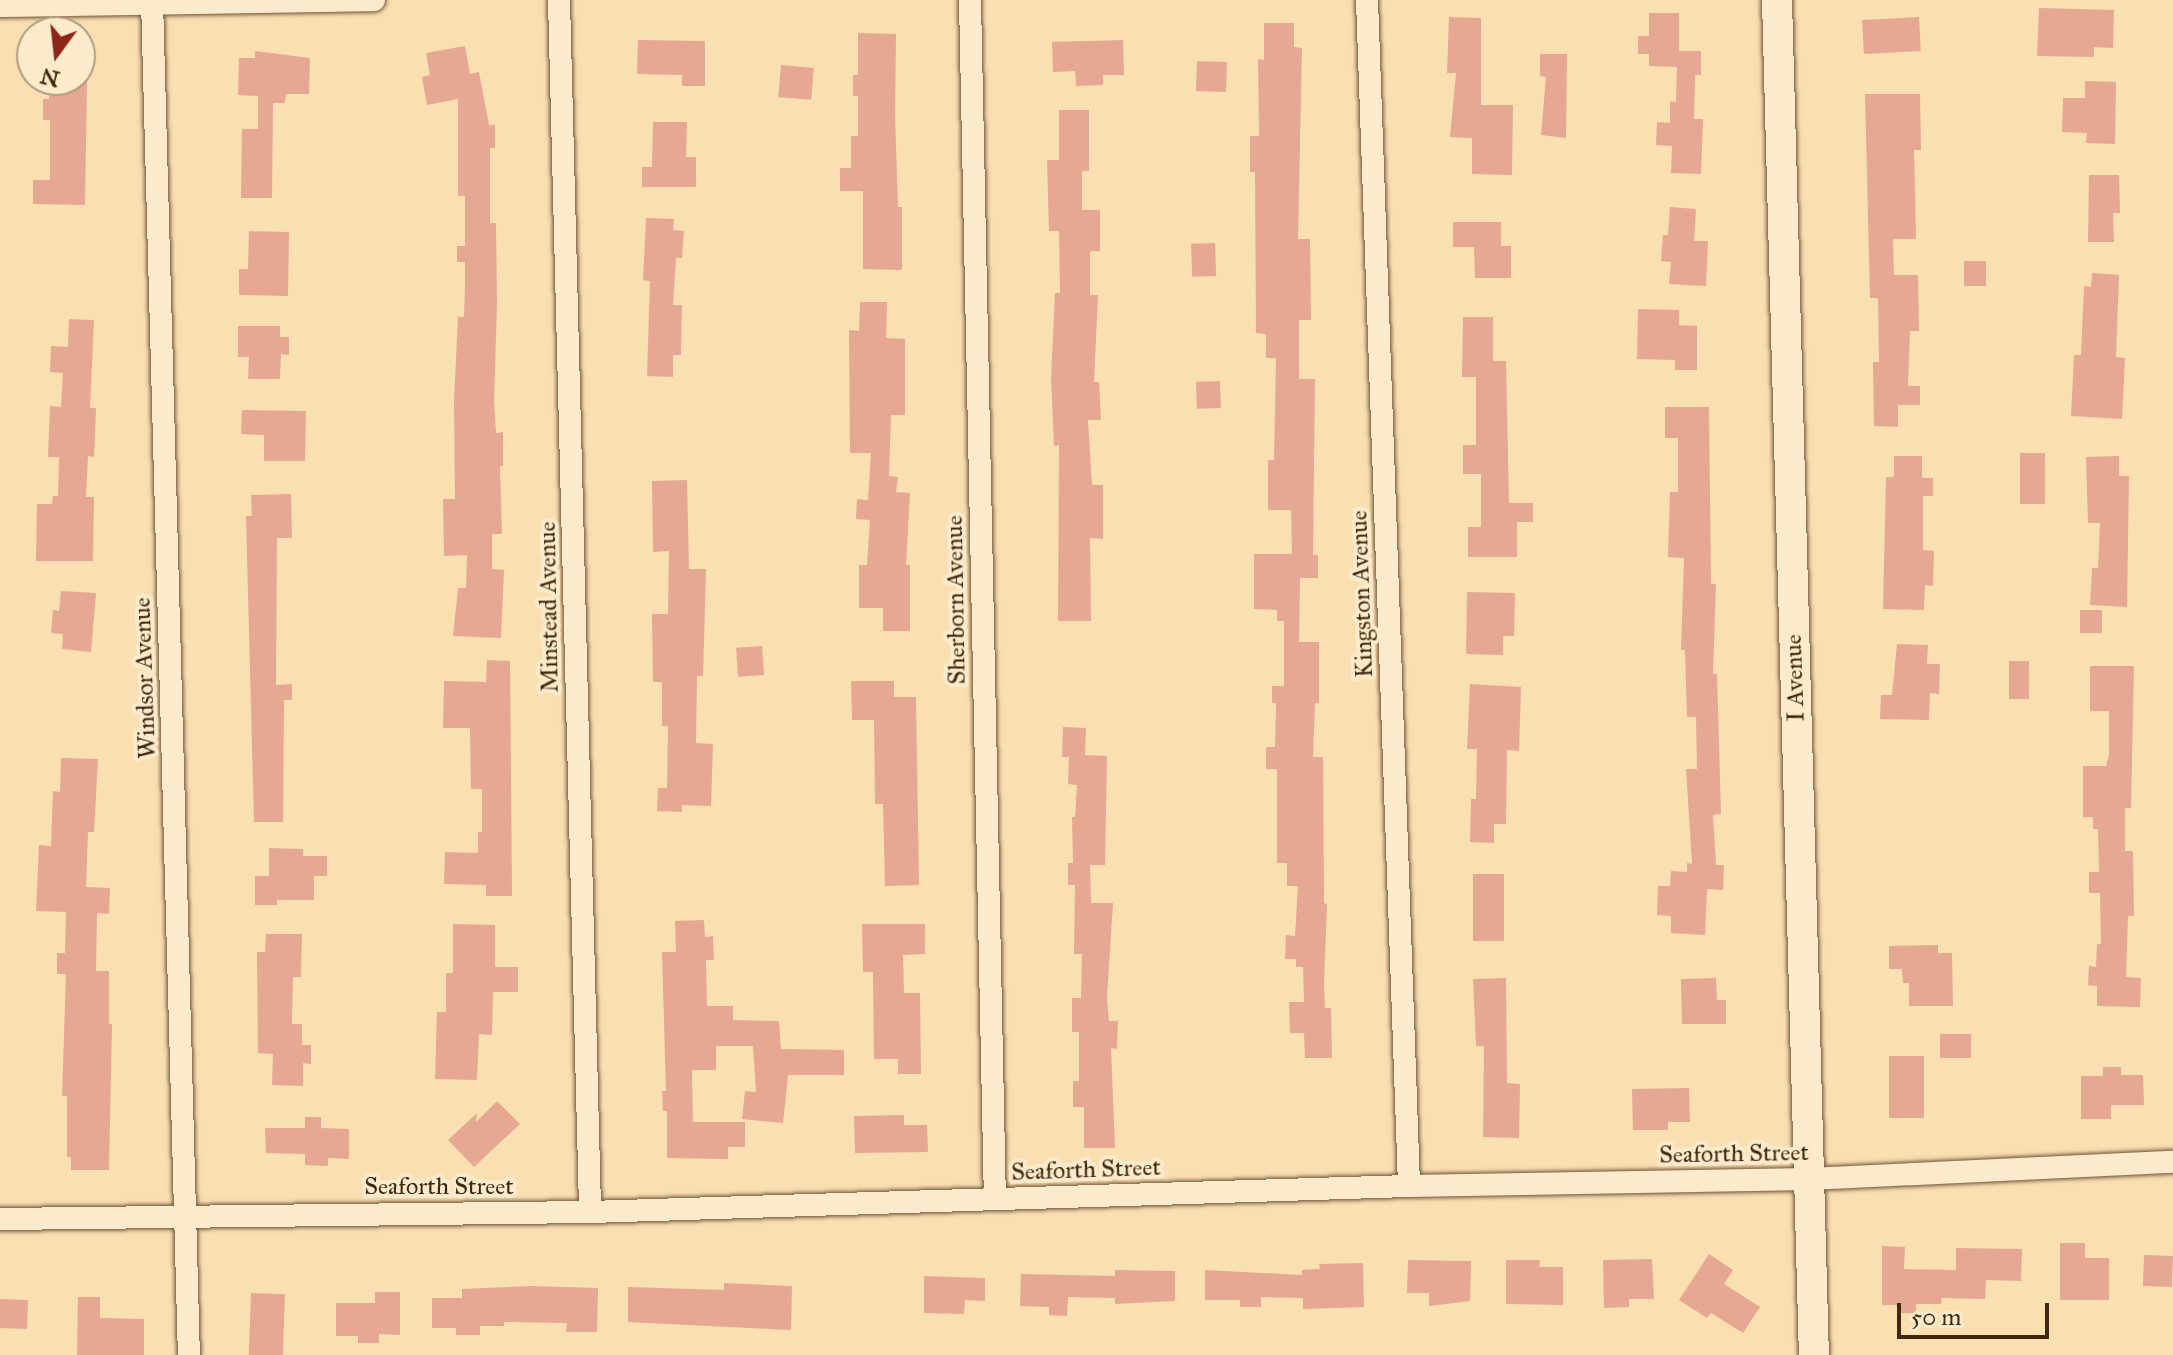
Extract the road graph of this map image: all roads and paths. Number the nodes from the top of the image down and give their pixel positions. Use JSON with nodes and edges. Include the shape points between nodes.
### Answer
{"nodes":[{"id":1,"x":374,"y":0,"type":"edge"},
{"id":2,"x":559,"y":0,"type":"edge"},
{"id":3,"x":970,"y":0,"type":"edge"},
{"id":4,"x":1367,"y":0,"type":"edge"},
{"id":5,"x":1777,"y":0,"type":"edge"},
{"id":6,"x":152,"y":1,"type":"edge"},
{"id":7,"x":0,"y":6,"type":"edge"},
{"id":8,"x":2173,"y":1162,"type":"edge"},
{"id":9,"x":1809,"y":1179,"type":"junction"},
{"id":10,"x":1409,"y":1186,"type":"junction"},
{"id":11,"x":995,"y":1199,"type":"junction"},
{"id":12,"x":590,"y":1212,"type":"junction"},
{"id":13,"x":186,"y":1215,"type":"junction"},
{"id":14,"x":0,"y":1219,"type":"edge"},
{"id":15,"x":189,"y":1355,"type":"edge"},
{"id":16,"x":1814,"y":1355,"type":"edge"}],
"edges":[{"from":1,"to":6,"type":"street"},
{"from":2,"to":12,"type":"street","name":"Minstead Avenue"},
{"from":3,"to":11,"type":"street","name":"Sherborn Avenue"},
{"from":4,"to":10,"type":"street","name":"Kingston Avenue"},
{"from":5,"to":9,"type":"main road","name":"I Avenue"},
{"from":6,"to":7,"type":"street"},
{"from":6,"to":13,"type":"street","name":"Windsor Avenue"},
{"from":8,"to":9,"type":"street","name":"Seaforth Street"},
{"from":9,"to":10,"type":"street","name":"Seaforth Street"},
{"from":9,"to":16,"type":"main road","name":"I Avenue"},
{"from":10,"to":11,"type":"street","name":"Seaforth Street"},
{"from":11,"to":12,"type":"street","name":"Seaforth Street"},
{"from":12,"to":13,"type":"street","name":"Seaforth Street"},
{"from":13,"to":14,"type":"street","name":"Seaforth Street"},
{"from":13,"to":15,"type":"street","name":"Windsor Avenue"}]}
